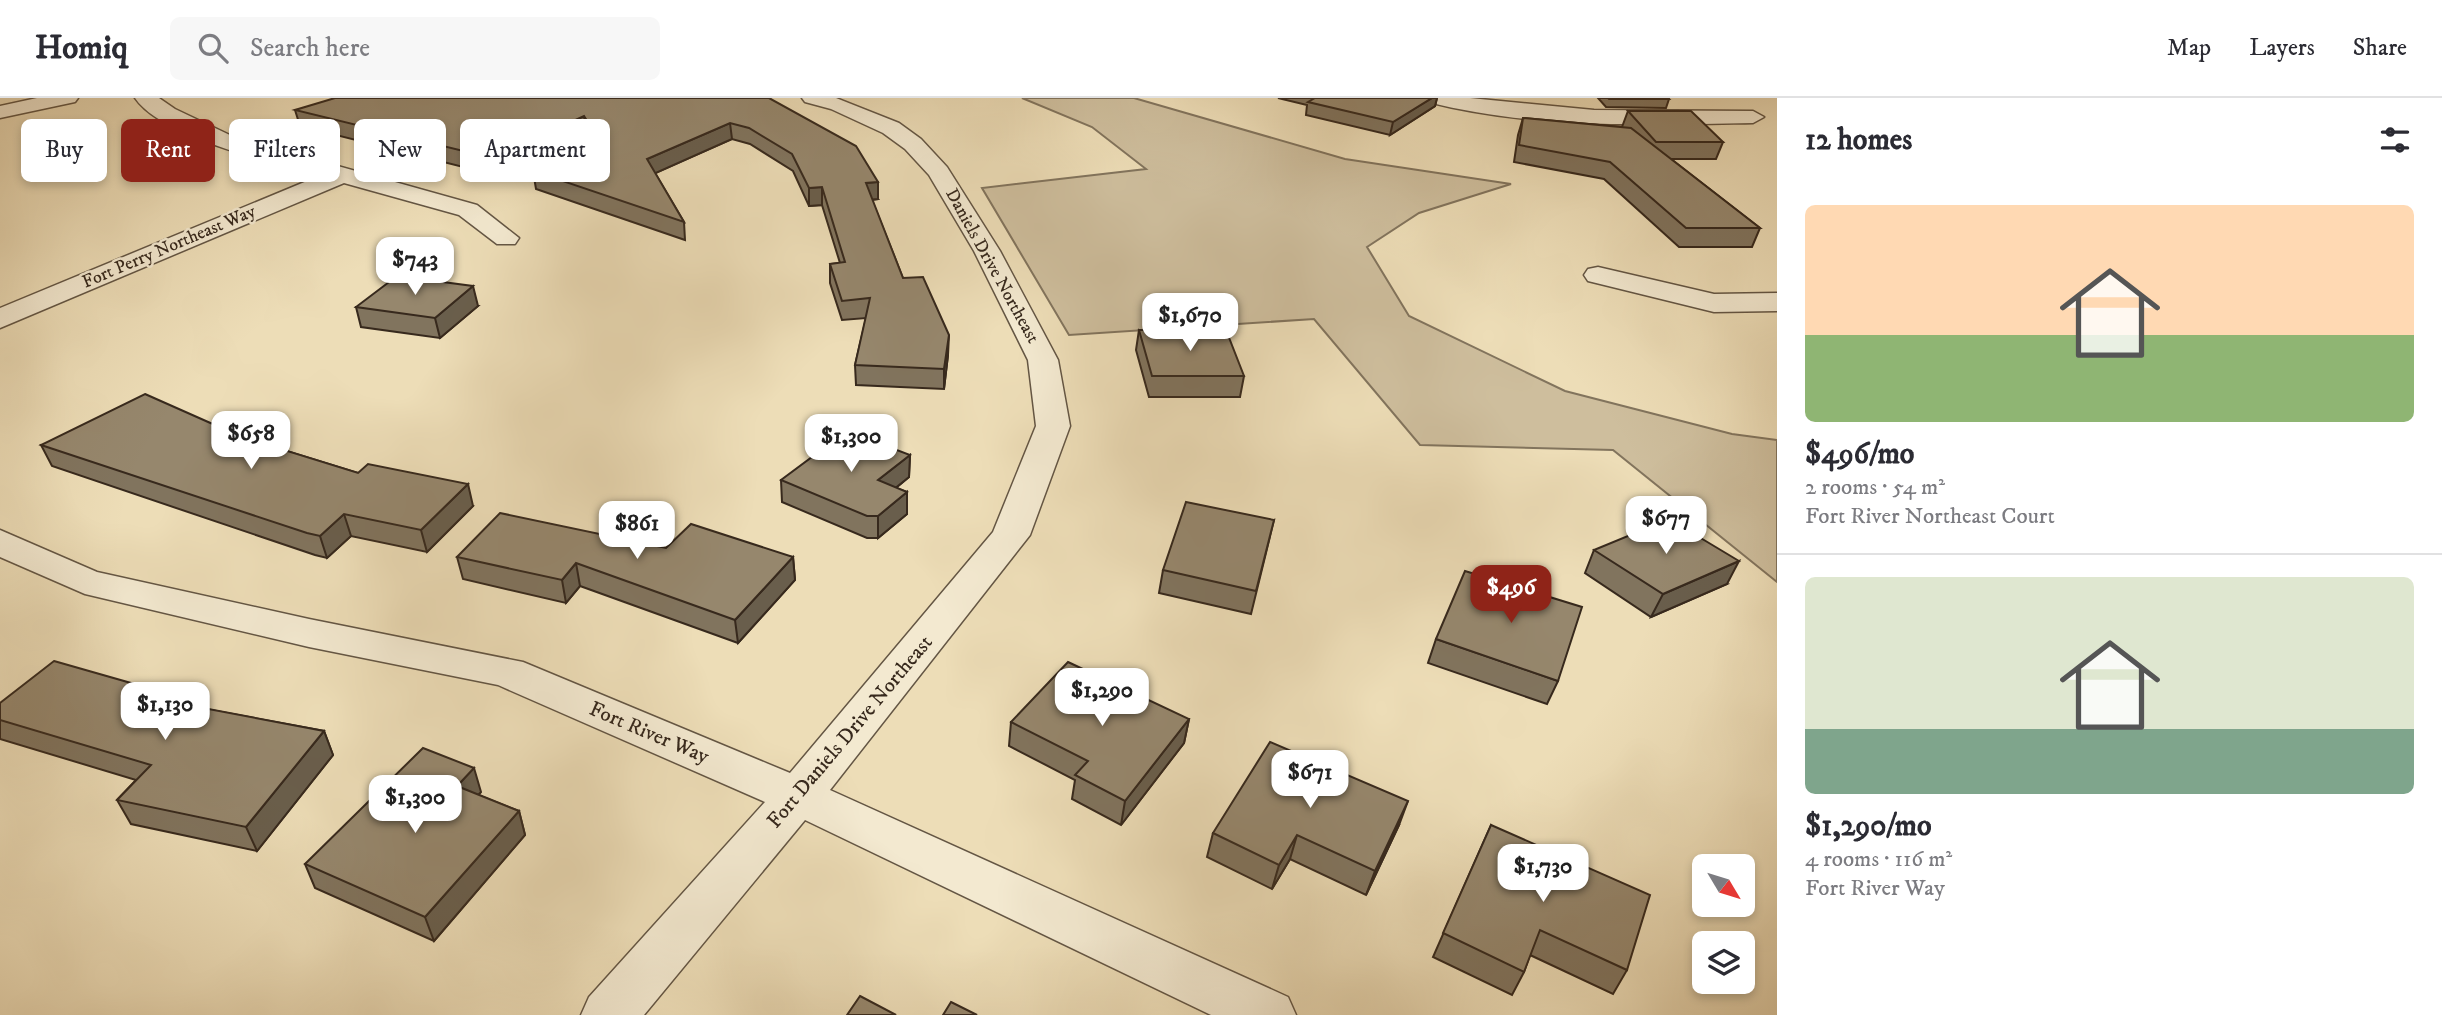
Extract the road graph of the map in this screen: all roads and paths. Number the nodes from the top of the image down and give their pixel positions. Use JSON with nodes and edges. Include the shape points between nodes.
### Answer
{"nodes":[{"id":1,"x":68,"y":98,"type":"edge"},
{"id":2,"x":145,"y":98,"type":"edge"},
{"id":3,"x":812,"y":98,"type":"edge"},
{"id":4,"x":1435,"y":98,"type":"edge"},
{"id":5,"x":1723,"y":98,"type":"edge"},
{"id":6,"x":0,"y":112,"type":"edge"},
{"id":7,"x":229,"y":143,"type":"edge"},
{"id":8,"x":340,"y":176,"type":"edge"},
{"id":9,"x":325,"y":182,"type":"edge"},
{"id":10,"x":506,"y":238,"type":"dead end"},
{"id":11,"x":1598,"y":275,"type":"dead end"},
{"id":12,"x":1777,"y":302,"type":"edge"},
{"id":13,"x":0,"y":319,"type":"edge"},
{"id":14,"x":1053,"y":426,"type":"joint"},
{"id":15,"x":0,"y":542,"type":"edge"},
{"id":16,"x":798,"y":796,"type":"junction"},
{"id":17,"x":609,"y":1015,"type":"edge"},
{"id":18,"x":1268,"y":1015,"type":"edge"}],
"edges":[{"from":1,"to":6,"type":"street"},
{"from":2,"to":7,"type":"street","via":[[167,114]]},
{"from":3,"to":14,"type":"street","name":"Daniels Drive Northeast","via":[[891,128],[939,172],[987,251],[1043,360]]},
{"from":4,"to":5,"type":"street","via":[[1528,113],[1761,122]]},
{"from":8,"to":10,"type":"street","via":[[468,210]]},
{"from":9,"to":13,"type":"street","name":"Fort Perry Northeast Way"},
{"from":11,"to":12,"type":"street","via":[[1714,303]]},
{"from":14,"to":16,"type":"street","name":"Fort Daniels Drive Northeast","via":[[1011,535]]},
{"from":15,"to":16,"type":"street","name":"Fort River Way","via":[[85,582],[309,634],[508,672]]},
{"from":16,"to":17,"type":"street","name":"Fort Daniels Drive Northeast"},
{"from":16,"to":18,"type":"street","name":"Fort River Way"}]}
